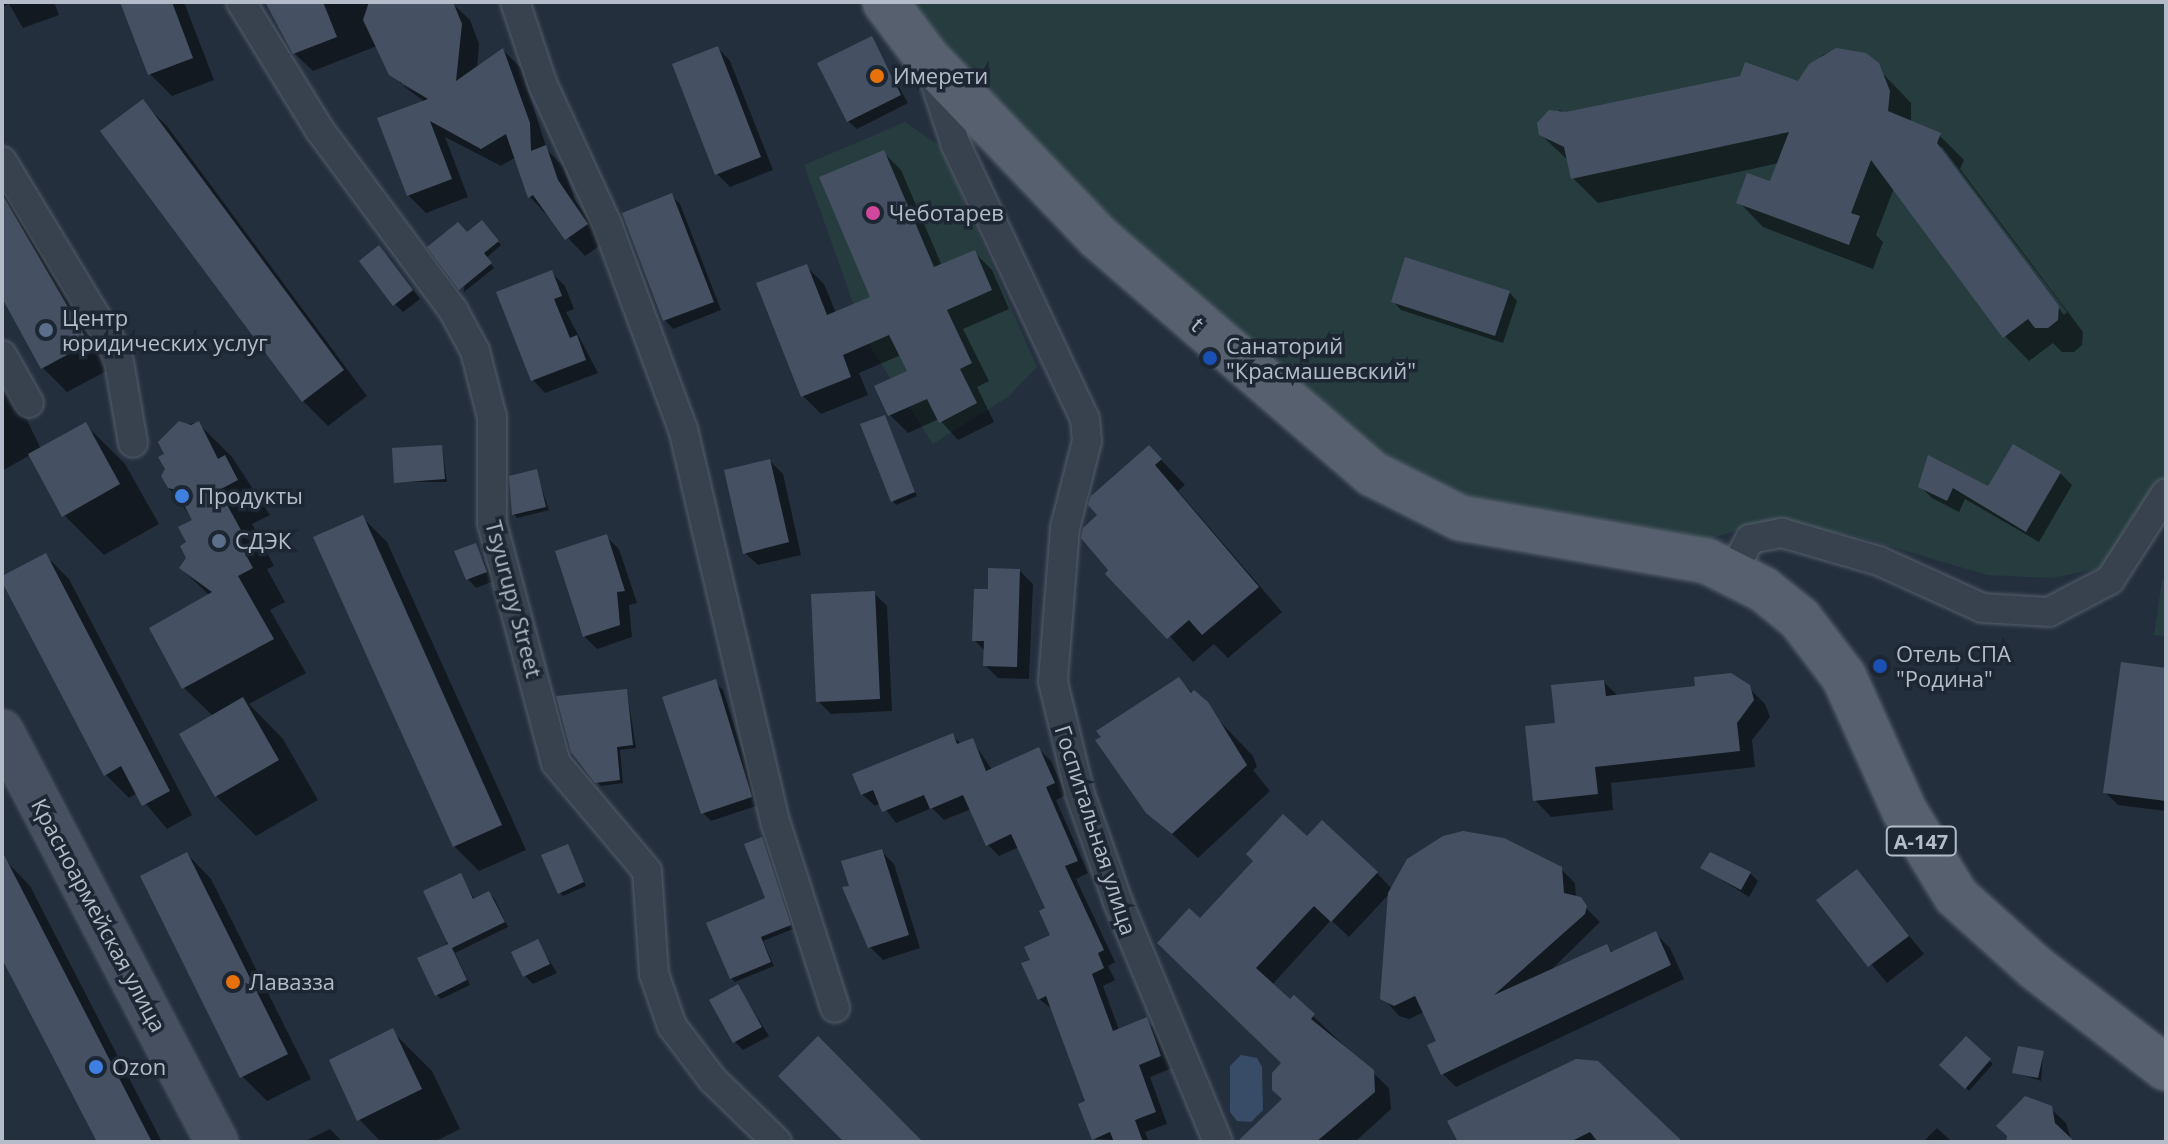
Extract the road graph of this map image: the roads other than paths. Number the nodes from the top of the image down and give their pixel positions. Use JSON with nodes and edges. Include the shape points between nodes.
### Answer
{"nodes":[{"id":1,"x":241,"y":2,"type":"edge"},
{"id":2,"x":515,"y":2,"type":"edge"},
{"id":3,"x":885,"y":2,"type":"edge"},
{"id":4,"x":927,"y":58,"type":"junction"},
{"id":5,"x":2,"y":161,"type":"edge"},
{"id":6,"x":2,"y":355,"type":"edge"},
{"id":7,"x":29,"y":403,"type":"dead end"},
{"id":8,"x":133,"y":443,"type":"dead end"},
{"id":9,"x":2166,"y":493,"type":"edge"},
{"id":10,"x":1733,"y":571,"type":"junction"},
{"id":11,"x":2,"y":731,"type":"edge"},
{"id":12,"x":835,"y":1008,"type":"dead end"},
{"id":13,"x":2166,"y":1068,"type":"edge"},
{"id":14,"x":217,"y":1142,"type":"edge"},
{"id":15,"x":777,"y":1142,"type":"edge"},
{"id":16,"x":1218,"y":1142,"type":"edge"}],
"edges":[{"from":1,"to":15,"type":"street","name":"Tsyurupy Street","via":[[319,129],[453,310],[475,351],[492,417],[492,523],[556,763],[647,871],[654,974],[672,1026],[713,1080]]},
{"from":2,"to":12,"type":"street","via":[[543,85],[607,224],[683,429],[776,824]]},
{"from":3,"to":4,"type":"main road","name":"t","number":"А-147"},
{"from":4,"to":10,"type":"main road","name":"t","number":"А-147","via":[[1098,237],[1373,474],[1460,518],[1629,544]]},
{"from":4,"to":16,"type":"street","name":"Госпитальная улица","via":[[956,145],[1085,419],[1083,462],[1065,528],[1053,649],[1057,707],[1080,794],[1136,951]]},
{"from":5,"to":8,"type":"street","via":[[110,340]]},
{"from":6,"to":7,"type":"street"},
{"from":9,"to":10,"type":"street","via":[[2110,580],[2049,612],[1982,608],[1879,561],[1782,533],[1750,539]]},
{"from":10,"to":13,"type":"main road","number":"А-147","via":[[1800,619],[1828,652],[1905,812],[1956,896],[2036,968]]},
{"from":11,"to":14,"type":"street","name":"Красноармейская улица"}]}
